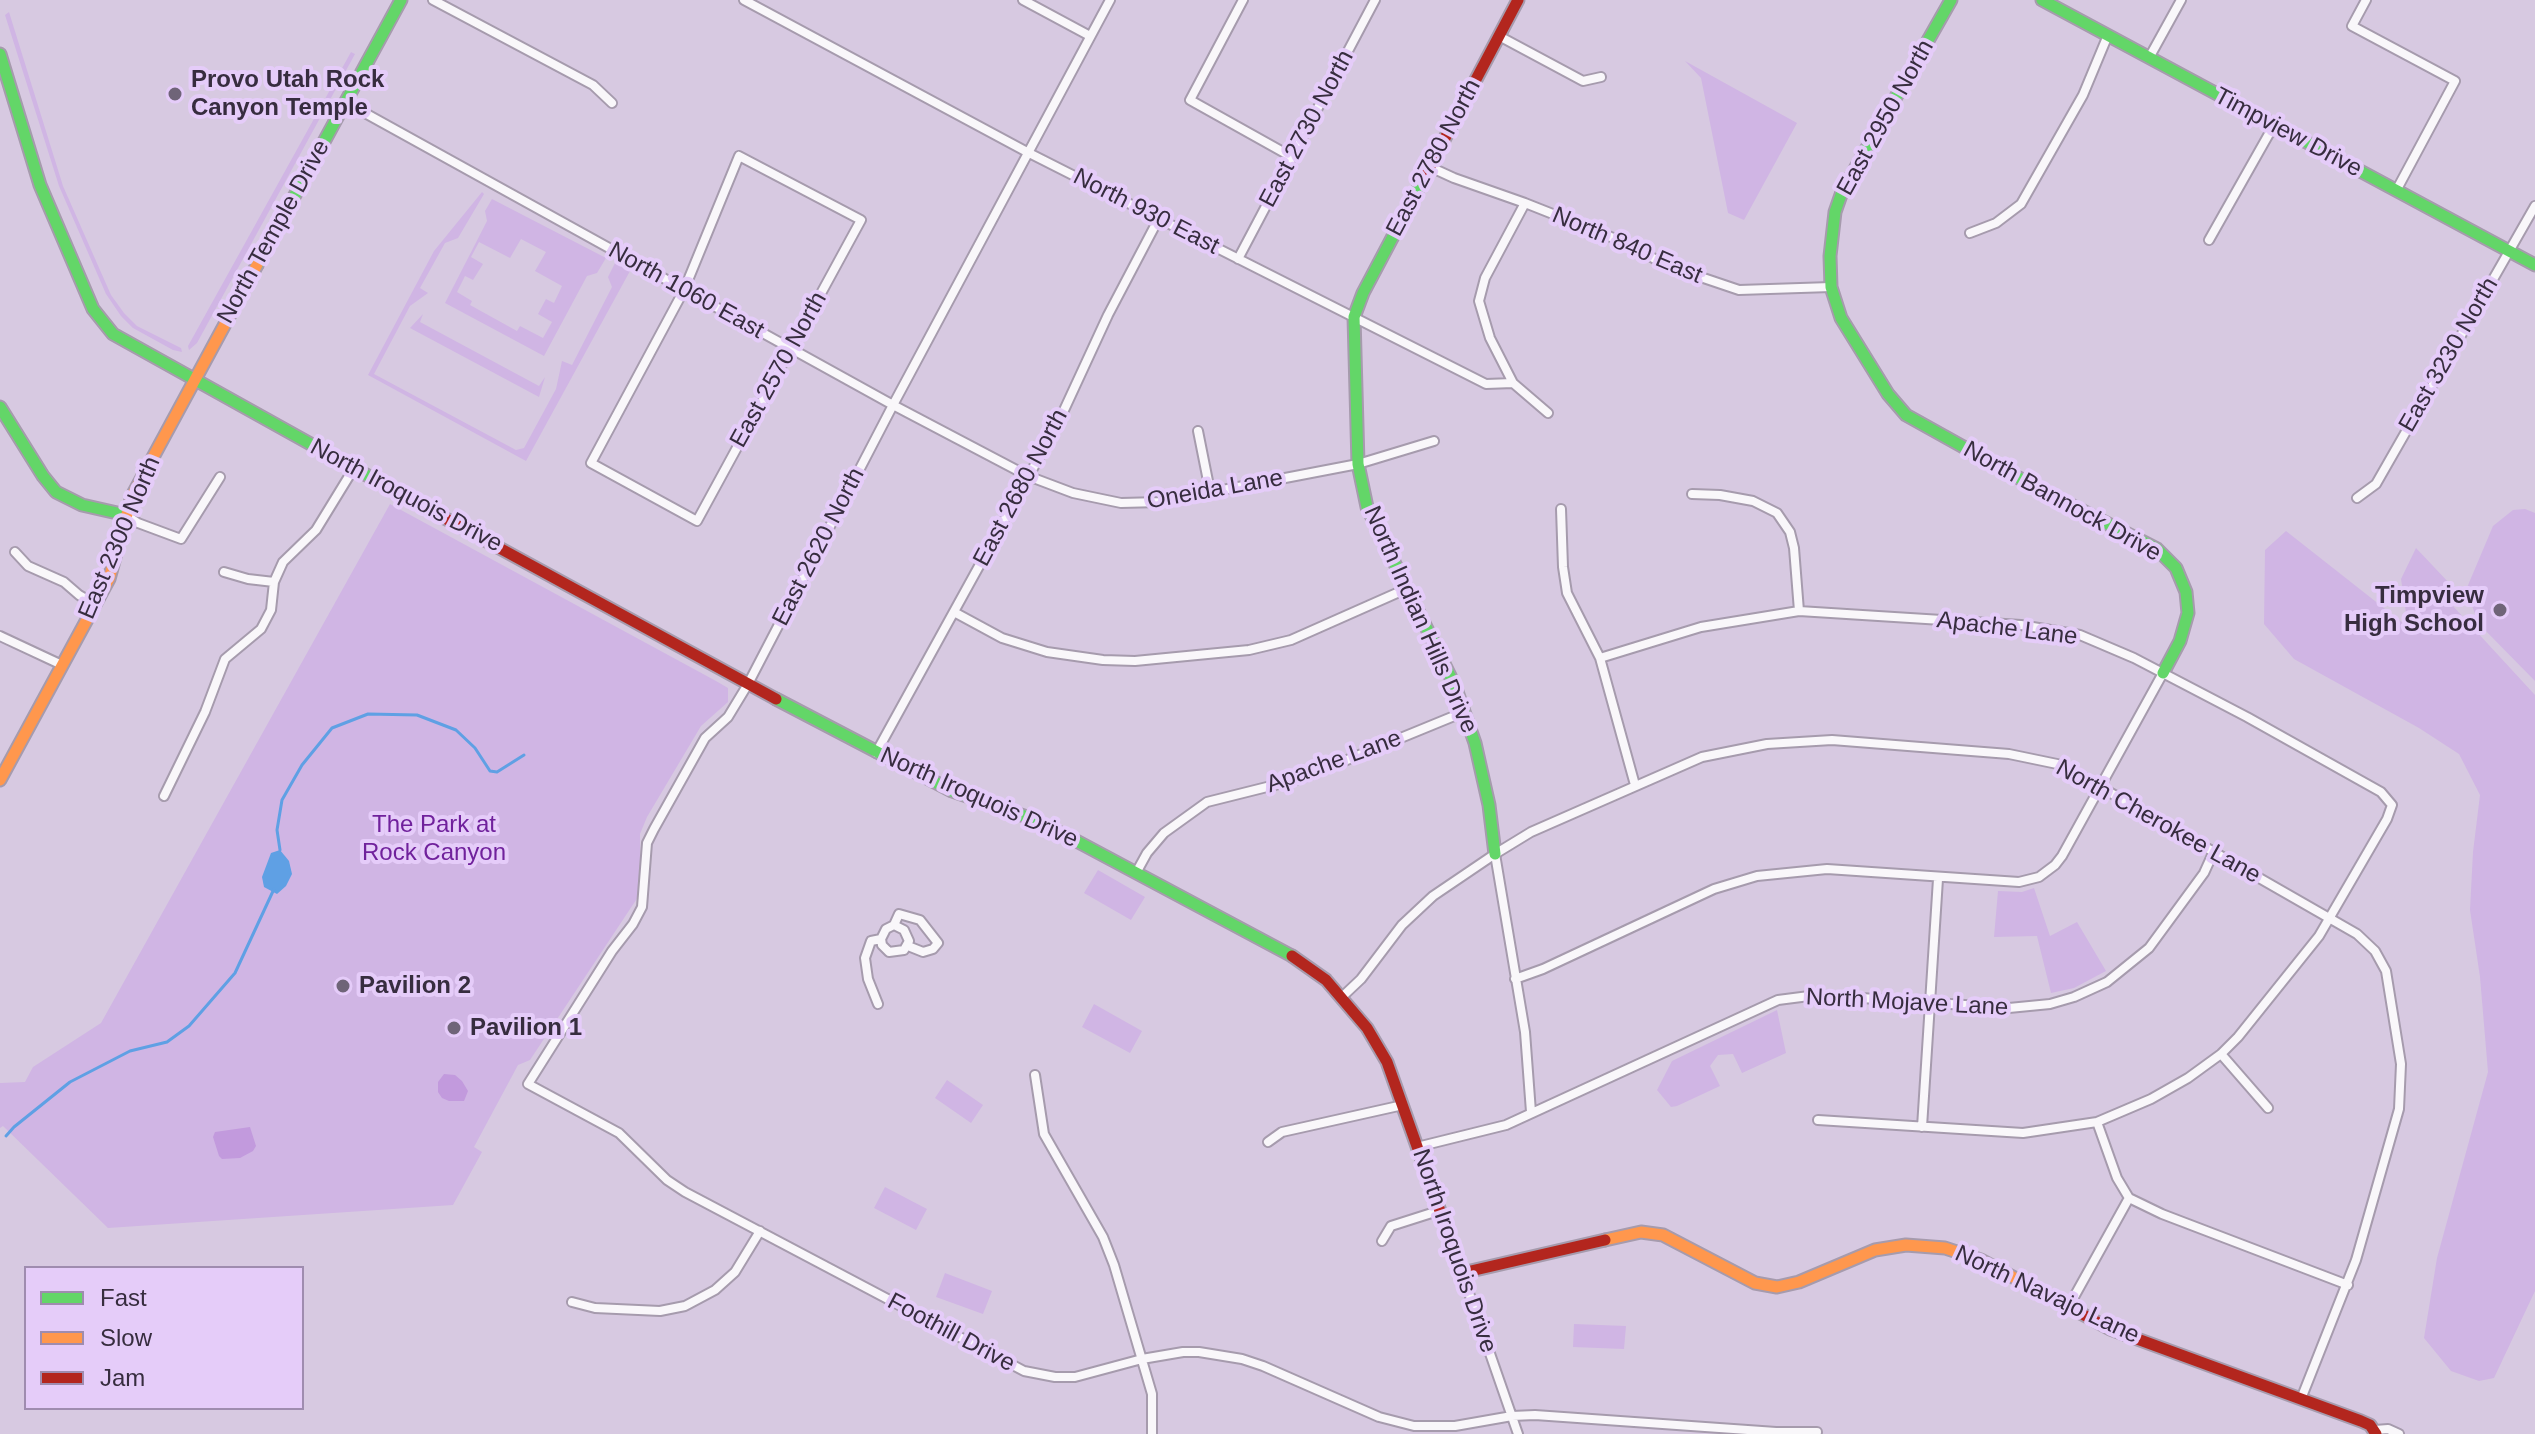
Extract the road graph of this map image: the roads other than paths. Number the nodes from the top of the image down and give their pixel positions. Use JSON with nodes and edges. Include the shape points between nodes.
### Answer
{"nodes":[{"id":1,"x":401,"y":0,"type":"edge"},
{"id":2,"x":433,"y":0,"type":"edge"},
{"id":3,"x":744,"y":0,"type":"edge"},
{"id":4,"x":1023,"y":0,"type":"edge"},
{"id":5,"x":1110,"y":0,"type":"edge"},
{"id":6,"x":1243,"y":0,"type":"edge"},
{"id":7,"x":1375,"y":0,"type":"edge"},
{"id":8,"x":1518,"y":0,"type":"edge"},
{"id":9,"x":1951,"y":0,"type":"edge"},
{"id":10,"x":2042,"y":0,"type":"edge"},
{"id":11,"x":2181,"y":0,"type":"edge"},
{"id":12,"x":2366,"y":0,"type":"edge"},
{"id":13,"x":2108,"y":35,"type":"junction"},
{"id":14,"x":1090,"y":36,"type":"junction"},
{"id":15,"x":1499,"y":36,"type":"junction"},
{"id":16,"x":0,"y":54,"type":"edge"},
{"id":17,"x":2149,"y":58,"type":"junction"},
{"id":18,"x":1601,"y":77,"type":"dead end"},
{"id":19,"x":345,"y":102,"type":"junction"},
{"id":20,"x":612,"y":103,"type":"dead end"},
{"id":21,"x":2274,"y":125,"type":"junction"},
{"id":22,"x":1029,"y":153,"type":"junction"},
{"id":23,"x":1292,"y":157,"type":"junction"},
{"id":24,"x":1430,"y":167,"type":"junction"},
{"id":25,"x":2396,"y":191,"type":"junction"},
{"id":26,"x":1525,"y":203,"type":"junction"},
{"id":27,"x":2535,"y":206,"type":"edge"},
{"id":28,"x":1159,"y":218,"type":"junction"},
{"id":29,"x":1970,"y":233,"type":"dead end"},
{"id":30,"x":2209,"y":240,"type":"dead end"},
{"id":31,"x":2509,"y":251,"type":"junction"},
{"id":32,"x":1238,"y":259,"type":"junction"},
{"id":33,"x":2535,"y":265,"type":"edge"},
{"id":34,"x":1831,"y":287,"type":"junction"},
{"id":35,"x":684,"y":290,"type":"junction"},
{"id":36,"x":1354,"y":317,"type":"junction"},
{"id":37,"x":791,"y":349,"type":"junction"},
{"id":38,"x":193,"y":381,"type":"junction"},
{"id":39,"x":1513,"y":383,"type":"junction"},
{"id":40,"x":893,"y":405,"type":"junction"},
{"id":41,"x":0,"y":407,"type":"edge"},
{"id":42,"x":1548,"y":413,"type":"dead end"},
{"id":43,"x":1198,"y":431,"type":"dead end"},
{"id":44,"x":1434,"y":441,"type":"dead end"},
{"id":45,"x":1358,"y":464,"type":"junction"},
{"id":46,"x":354,"y":468,"type":"junction"},
{"id":47,"x":1028,"y":476,"type":"junction"},
{"id":48,"x":220,"y":477,"type":"dead end"},
{"id":49,"x":1210,"y":491,"type":"junction"},
{"id":50,"x":1692,"y":494,"type":"dead end"},
{"id":51,"x":2357,"y":498,"type":"dead end"},
{"id":52,"x":1561,"y":509,"type":"dead end"},
{"id":53,"x":126,"y":515,"type":"junction"},
{"id":54,"x":15,"y":552,"type":"dead end"},
{"id":55,"x":224,"y":572,"type":"dead end"},
{"id":56,"x":274,"y":582,"type":"junction"},
{"id":57,"x":1406,"y":589,"type":"junction"},
{"id":58,"x":96,"y":605,"type":"junction"},
{"id":59,"x":1799,"y":611,"type":"junction"},
{"id":60,"x":954,"y":612,"type":"junction"},
{"id":61,"x":0,"y":636,"type":"edge"},
{"id":62,"x":1600,"y":658,"type":"junction"},
{"id":63,"x":62,"y":665,"type":"junction"},
{"id":64,"x":2163,"y":673,"type":"junction"},
{"id":65,"x":748,"y":684,"type":"junction"},
{"id":66,"x":1464,"y":712,"type":"junction"},
{"id":67,"x":876,"y":753,"type":"junction"},
{"id":68,"x":0,"y":780,"type":"edge"},
{"id":69,"x":1635,"y":785,"type":"junction"},
{"id":70,"x":2099,"y":787,"type":"junction"},
{"id":71,"x":164,"y":796,"type":"dead end"},
{"id":72,"x":2214,"y":851,"type":"junction"},
{"id":73,"x":1495,"y":854,"type":"junction"},
{"id":74,"x":1136,"y":873,"type":"junction"},
{"id":75,"x":1938,"y":879,"type":"junction"},
{"id":76,"x":2330,"y":917,"type":"junction"},
{"id":77,"x":894,"y":925,"type":"junction"},
{"id":78,"x":881,"y":939,"type":"junction"},
{"id":79,"x":908,"y":946,"type":"junction"},
{"id":80,"x":1515,"y":979,"type":"junction"},
{"id":81,"x":1343,"y":996,"type":"junction"},
{"id":82,"x":1931,"y":1003,"type":"junction"},
{"id":83,"x":878,"y":1004,"type":"dead end"},
{"id":84,"x":2221,"y":1054,"type":"junction"},
{"id":85,"x":1035,"y":1075,"type":"dead end"},
{"id":86,"x":528,"y":1084,"type":"joint"},
{"id":87,"x":1403,"y":1105,"type":"junction"},
{"id":88,"x":2268,"y":1108,"type":"dead end"},
{"id":89,"x":1531,"y":1112,"type":"junction"},
{"id":90,"x":1818,"y":1120,"type":"dead end"},
{"id":91,"x":2097,"y":1122,"type":"junction"},
{"id":92,"x":1922,"y":1127,"type":"junction"},
{"id":93,"x":1268,"y":1142,"type":"dead end"},
{"id":94,"x":1417,"y":1147,"type":"junction"},
{"id":95,"x":2129,"y":1198,"type":"junction"},
{"id":96,"x":1438,"y":1211,"type":"junction"},
{"id":97,"x":760,"y":1231,"type":"junction"},
{"id":98,"x":1382,"y":1241,"type":"dead end"},
{"id":99,"x":1462,"y":1273,"type":"junction"},
{"id":100,"x":2348,"y":1285,"type":"junction"},
{"id":101,"x":572,"y":1302,"type":"dead end"},
{"id":102,"x":2069,"y":1306,"type":"junction"},
{"id":103,"x":1142,"y":1359,"type":"junction"},
{"id":104,"x":2301,"y":1399,"type":"junction"},
{"id":105,"x":1512,"y":1416,"type":"junction"},
{"id":106,"x":1817,"y":1432,"type":"dead end"},
{"id":107,"x":2375,"y":1432,"type":"edge"},
{"id":108,"x":1152,"y":1434,"type":"edge"},
{"id":109,"x":1518,"y":1434,"type":"edge"},
{"id":110,"x":2399,"y":1434,"type":"edge"}],
"edges":[{"from":1,"to":19,"type":"street","name":"North Temple Drive"},
{"from":2,"to":20,"type":"street","via":[[593,85]]},
{"from":3,"to":22,"type":"street","name":"North 930 East"},
{"from":4,"to":14,"type":"street"},
{"from":5,"to":14,"type":"street","name":"East 2620 North"},
{"from":6,"to":23,"type":"street","via":[[1190,100]]},
{"from":7,"to":23,"type":"street","name":"East 2730 North"},
{"from":8,"to":15,"type":"street","name":"East 2780 North"},
{"from":9,"to":34,"type":"street","name":"East 2950 North","via":[[1842,192],[1835,212]]},
{"from":10,"to":13,"type":"street","name":"Timpview Drive"},
{"from":11,"to":17,"type":"street"},
{"from":12,"to":25,"type":"street","via":[[2352,26],[2455,81]]},
{"from":13,"to":17,"type":"street","name":"Timpview Drive"},
{"from":13,"to":29,"type":"street","via":[[2083,95],[2021,204],[1996,223]]},
{"from":14,"to":22,"type":"street","name":"East 2620 North"},
{"from":15,"to":18,"type":"street","via":[[1583,81]]},
{"from":15,"to":24,"type":"street","name":"East 2780 North"},
{"from":16,"to":38,"type":"street","name":"North Iroquois Drive","via":[[40,185],[96,313],[113,334]]},
{"from":17,"to":21,"type":"street","name":"Timpview Drive"},
{"from":19,"to":35,"type":"street","name":"North 1060 East"},
{"from":19,"to":38,"type":"street","name":"North Temple Drive"},
{"from":21,"to":25,"type":"street","name":"Timpview Drive"},
{"from":21,"to":30,"type":"street"},
{"from":22,"to":28,"type":"street","name":"North 930 East"},
{"from":22,"to":40,"type":"street","name":"East 2620 North"},
{"from":23,"to":32,"type":"street","name":"East 2730 North"},
{"from":24,"to":26,"type":"street","name":"North 840 East"},
{"from":24,"to":36,"type":"street","name":"East 2780 North"},
{"from":25,"to":31,"type":"street","name":"Timpview Drive"},
{"from":26,"to":34,"type":"street","name":"North 840 East","via":[[1668,266],[1739,290]]},
{"from":26,"to":39,"type":"street","via":[[1485,278],[1479,301],[1490,338]]},
{"from":27,"to":31,"type":"street","name":"East 3230 North"},
{"from":28,"to":32,"type":"street","name":"North 930 East"},
{"from":28,"to":47,"type":"street","name":"East 2680 North"},
{"from":31,"to":33,"type":"street","name":"Timpview Drive"},
{"from":31,"to":51,"type":"street","name":"East 3230 North","via":[[2376,484]]},
{"from":32,"to":36,"type":"street","name":"North 930 East"},
{"from":34,"to":64,"type":"street","name":"North Bannock Drive","via":[[1841,318],[1906,415],[2157,549],[2176,568],[2188,613]]},
{"from":35,"to":37,"type":"street","name":"North 1060 East"},
{"from":35,"to":37,"type":"street","name":"East 2570 North","via":[[739,156],[861,220]]},
{"from":35,"to":37,"type":"street","name":"East 2570 North","via":[[591,463],[697,521]]},
{"from":36,"to":39,"type":"street","name":"North 930 East","via":[[1486,384]]},
{"from":36,"to":45,"type":"street","name":"North Indian Hills Drive"},
{"from":37,"to":40,"type":"street","name":"North 1060 East"},
{"from":38,"to":46,"type":"street","name":"North Iroquois Drive"},
{"from":38,"to":53,"type":"street","name":"East 2300 North"},
{"from":39,"to":42,"type":"street"},
{"from":40,"to":47,"type":"street","name":"North 1060 East"},
{"from":40,"to":65,"type":"street","name":"East 2620 North"},
{"from":41,"to":53,"type":"street","via":[[56,492],[82,505]]},
{"from":43,"to":49,"type":"street"},
{"from":44,"to":45,"type":"street","name":"Oneida Lane"},
{"from":45,"to":49,"type":"street","name":"Oneida Lane"},
{"from":45,"to":57,"type":"street","name":"North Indian Hills Drive","via":[[1371,521]]},
{"from":46,"to":56,"type":"street","via":[[328,513],[283,562]]},
{"from":46,"to":65,"type":"street","name":"North Iroquois Drive"},
{"from":47,"to":49,"type":"street","name":"Oneida Lane","via":[[1121,503],[1160,502]]},
{"from":47,"to":60,"type":"street","name":"East 2680 North"},
{"from":48,"to":53,"type":"street","via":[[181,539]]},
{"from":50,"to":59,"type":"street","via":[[1753,501],[1777,513],[1794,548]]},
{"from":52,"to":62,"type":"street","via":[[1567,593]]},
{"from":53,"to":58,"type":"street","name":"East 2300 North","via":[[117,556]]},
{"from":54,"to":58,"type":"street","via":[[28,566],[64,582]]},
{"from":55,"to":56,"type":"street"},
{"from":56,"to":71,"type":"street","via":[[271,610],[261,629],[225,659]]},
{"from":57,"to":60,"type":"street","via":[[1280,643],[1135,661],[1047,652],[1002,638]]},
{"from":57,"to":66,"type":"street","name":"North Indian Hills Drive"},
{"from":58,"to":63,"type":"street","name":"East 2300 North"},
{"from":59,"to":62,"type":"street","name":"Apache Lane","via":[[1701,627]]},
{"from":59,"to":64,"type":"street","name":"Apache Lane","via":[[2053,630],[2105,644]]},
{"from":60,"to":67,"type":"street","name":"East 2680 North"},
{"from":61,"to":63,"type":"street"},
{"from":62,"to":69,"type":"street"},
{"from":63,"to":68,"type":"street","name":"East 2300 North"},
{"from":64,"to":70,"type":"street","name":"North Bannock Drive"},
{"from":64,"to":76,"type":"street","name":"Apache Lane","via":[[2381,792],[2392,805]]},
{"from":65,"to":67,"type":"street","name":"North Iroquois Drive"},
{"from":65,"to":86,"type":"street","name":"East 2620 North","via":[[728,717],[705,738],[647,843],[642,907],[633,924]]},
{"from":66,"to":73,"type":"street","name":"North Indian Hills Drive","via":[[1489,805]]},
{"from":66,"to":74,"type":"street","name":"Apache Lane","via":[[1303,778],[1207,802],[1164,833]]},
{"from":67,"to":74,"type":"street","name":"North Iroquois Drive","via":[[952,791],[1055,830]]},
{"from":69,"to":70,"type":"street","name":"North Cherokee Lane","via":[[1702,757],[1780,742],[1832,740],[2037,759],[2062,765]]},
{"from":69,"to":73,"type":"street","name":"North Cherokee Lane"},
{"from":70,"to":72,"type":"street","name":"North Cherokee Lane"},
{"from":70,"to":75,"type":"street","name":"North Bannock Drive","via":[[2062,856],[2039,877],[2019,882]]},
{"from":72,"to":76,"type":"street","name":"North Cherokee Lane"},
{"from":72,"to":82,"type":"street","name":"North Mojave Lane","via":[[2160,937],[2107,982],[2074,997],[2030,1007]]},
{"from":73,"to":80,"type":"street","name":"North Indian Hills Drive"},
{"from":73,"to":81,"type":"street","name":"North Cherokee Lane","via":[[1433,896]]},
{"from":74,"to":81,"type":"street","name":"North Iroquois Drive","via":[[1297,959]]},
{"from":75,"to":80,"type":"street","name":"North Bannock Drive","via":[[1827,869],[1757,876],[1714,889]]},
{"from":75,"to":82,"type":"street"},
{"from":76,"to":84,"type":"street"},
{"from":76,"to":100,"type":"street","name":"North Cherokee Lane","via":[[2367,942],[2386,971],[2401,1064],[2399,1109]]},
{"from":77,"to":78,"type":"street"},
{"from":77,"to":79,"type":"street","via":[[904,930]]},
{"from":77,"to":79,"type":"street","via":[[899,914],[914,917],[938,943],[923,952]]},
{"from":78,"to":79,"type":"street","via":[[889,952]]},
{"from":78,"to":83,"type":"street","via":[[871,941],[865,958]]},
{"from":80,"to":89,"type":"street","name":"North Indian Hills Drive"},
{"from":81,"to":87,"type":"street","name":"North Iroquois Drive","via":[[1387,1062]]},
{"from":82,"to":89,"type":"street","name":"North Mojave Lane","via":[[1817,995],[1778,1000]]},
{"from":82,"to":92,"type":"street"},
{"from":84,"to":88,"type":"street"},
{"from":84,"to":91,"type":"street","via":[[2151,1099]]},
{"from":85,"to":103,"type":"street","via":[[1044,1134],[1103,1237]]},
{"from":86,"to":97,"type":"street","name":"Foothill Drive","via":[[619,1133],[667,1180]]},
{"from":87,"to":93,"type":"street","via":[[1282,1132]]},
{"from":87,"to":94,"type":"street","name":"North Iroquois Drive"},
{"from":89,"to":94,"type":"street","name":"North Mojave Lane","via":[[1506,1125]]},
{"from":90,"to":92,"type":"street"},
{"from":91,"to":92,"type":"street","via":[[2023,1133]]},
{"from":91,"to":95,"type":"street"},
{"from":94,"to":96,"type":"street","name":"North Iroquois Drive"},
{"from":95,"to":100,"type":"street"},
{"from":95,"to":102,"type":"street"},
{"from":96,"to":98,"type":"street","via":[[1391,1226]]},
{"from":96,"to":99,"type":"street","name":"North Iroquois Drive"},
{"from":97,"to":101,"type":"street","via":[[735,1272],[685,1306],[660,1311]]},
{"from":97,"to":103,"type":"street","name":"Foothill Drive","via":[[1024,1371],[1075,1377]]},
{"from":99,"to":102,"type":"street","name":"North Navajo Lane","via":[[1641,1232],[1676,1240],[1755,1283],[1777,1287],[1875,1250],[1925,1245],[1981,1260]]},
{"from":99,"to":105,"type":"street","name":"North Iroquois Drive"},
{"from":100,"to":104,"type":"street","name":"North Cherokee Lane"},
{"from":102,"to":104,"type":"street","name":"North Navajo Lane","via":[[2110,1329]]},
{"from":103,"to":105,"type":"street","name":"Foothill Drive","via":[[1183,1352],[1242,1359],[1379,1417],[1414,1426],[1455,1426]]},
{"from":103,"to":108,"type":"street","via":[[1152,1394]]},
{"from":104,"to":107,"type":"street","name":"North Navajo Lane","via":[[2361,1421]]},
{"from":105,"to":106,"type":"street","name":"Foothill Drive"},
{"from":105,"to":109,"type":"street","name":"North Iroquois Drive"},
{"from":107,"to":110,"type":"street","name":"North Navajo Lane","via":[[2388,1429]]}]}
